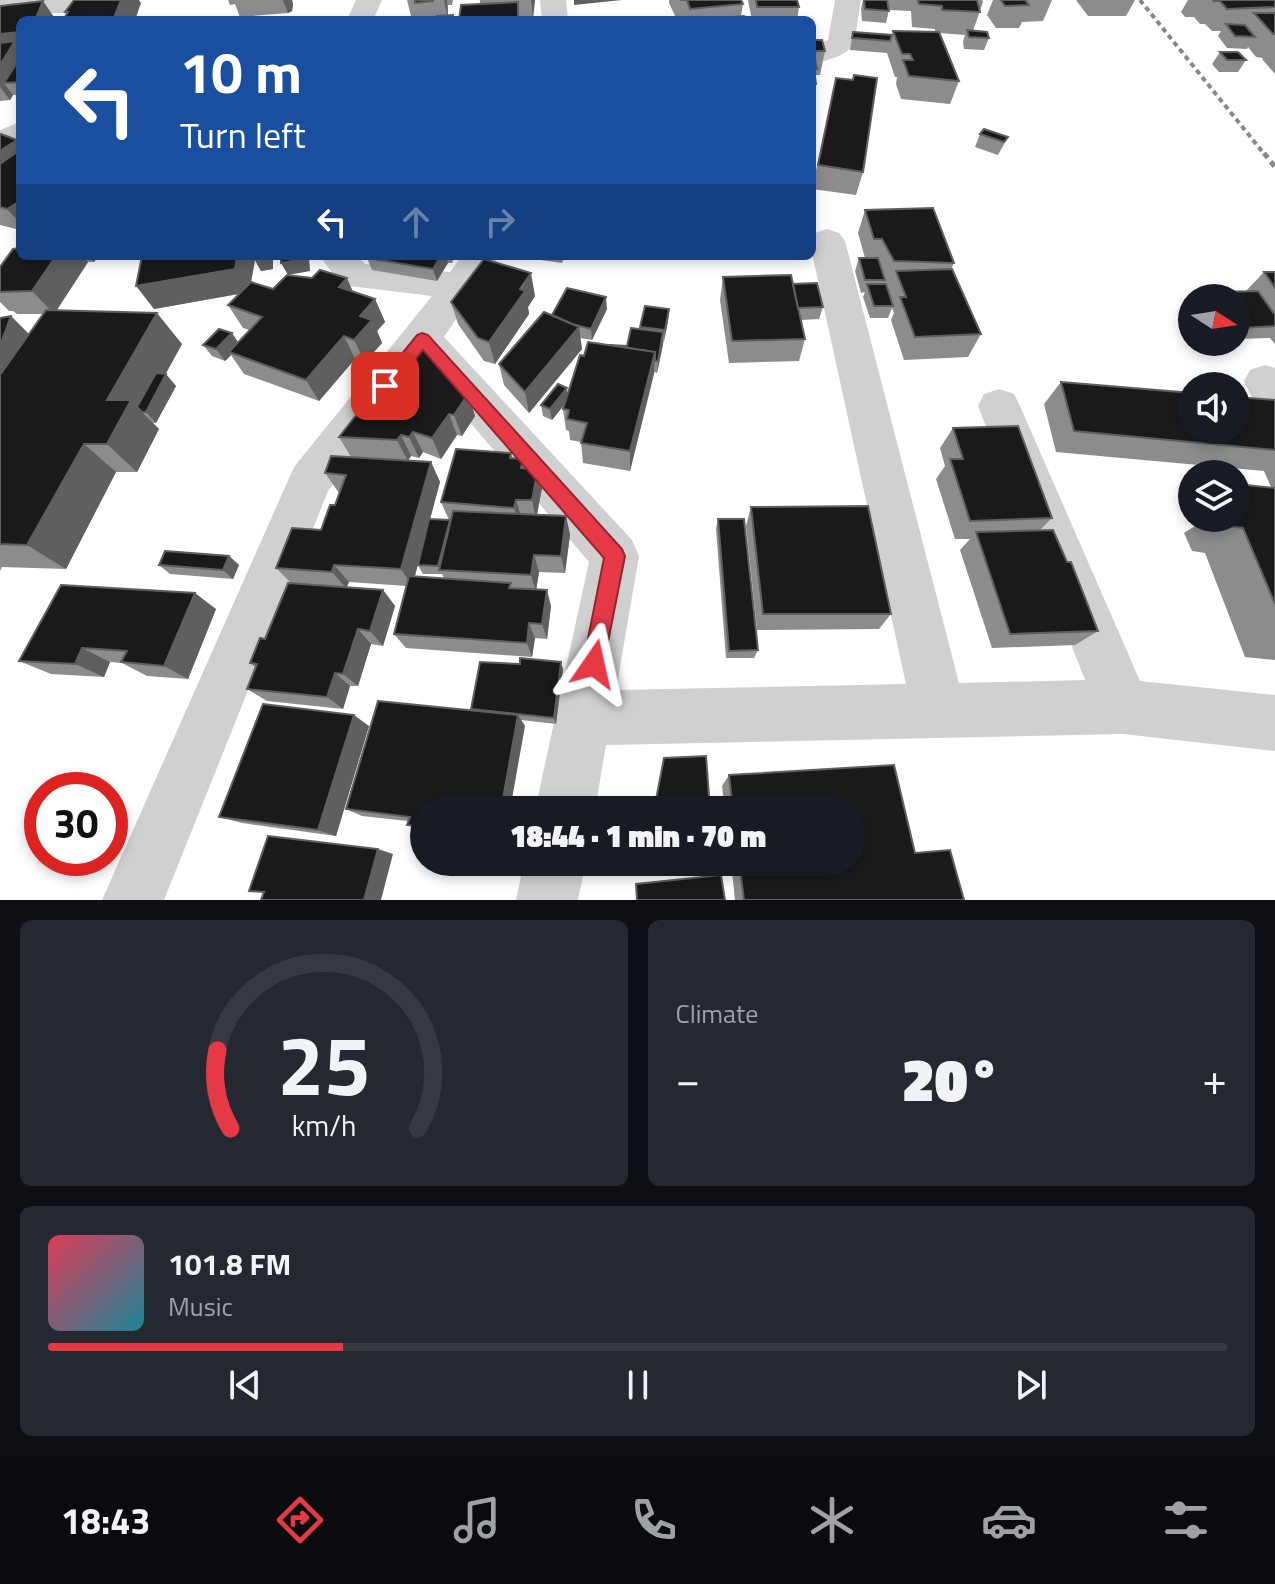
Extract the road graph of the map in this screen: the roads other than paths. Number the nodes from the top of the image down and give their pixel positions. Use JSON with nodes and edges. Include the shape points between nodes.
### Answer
{"nodes":[{"id":1,"x":118,"y":0,"type":"edge"},
{"id":2,"x":848,"y":0,"type":"edge"},
{"id":3,"x":0,"y":5,"type":"edge"},
{"id":4,"x":68,"y":12,"type":"edge"},
{"id":5,"x":0,"y":13,"type":"edge"},
{"id":6,"x":816,"y":54,"type":"edge"},
{"id":7,"x":827,"y":241,"type":"dead end"},
{"id":8,"x":341,"y":260,"type":"edge"},
{"id":9,"x":471,"y":271,"type":"edge"},
{"id":10,"x":422,"y":339,"type":"junction"},
{"id":11,"x":999,"y":406,"type":"dead end"},
{"id":12,"x":1123,"y":707,"type":"junction"},
{"id":13,"x":939,"y":711,"type":"junction"},
{"id":14,"x":584,"y":718,"type":"junction"},
{"id":15,"x":1275,"y":723,"type":"edge"},
{"id":16,"x":568,"y":796,"type":"edge"},
{"id":17,"x":552,"y":876,"type":"edge"},
{"id":18,"x":133,"y":900,"type":"edge"},
{"id":19,"x":547,"y":900,"type":"edge"}],
"edges":[{"from":1,"to":4,"type":"street"},
{"from":2,"to":6,"type":"street","via":[[841,44]]},
{"from":3,"to":4,"type":"street"},
{"from":4,"to":5,"type":"street"},
{"from":7,"to":13,"type":"street"},
{"from":8,"to":9,"type":"street","via":[[354,276]]},
{"from":9,"to":10,"type":"street"},
{"from":10,"to":14,"type":"street","via":[[615,556]]},
{"from":10,"to":18,"type":"street","via":[[310,481]]},
{"from":11,"to":12,"type":"street"},
{"from":12,"to":13,"type":"street"},
{"from":12,"to":15,"type":"street"},
{"from":13,"to":14,"type":"street"},
{"from":14,"to":16,"type":"street"},
{"from":17,"to":19,"type":"street"}]}
